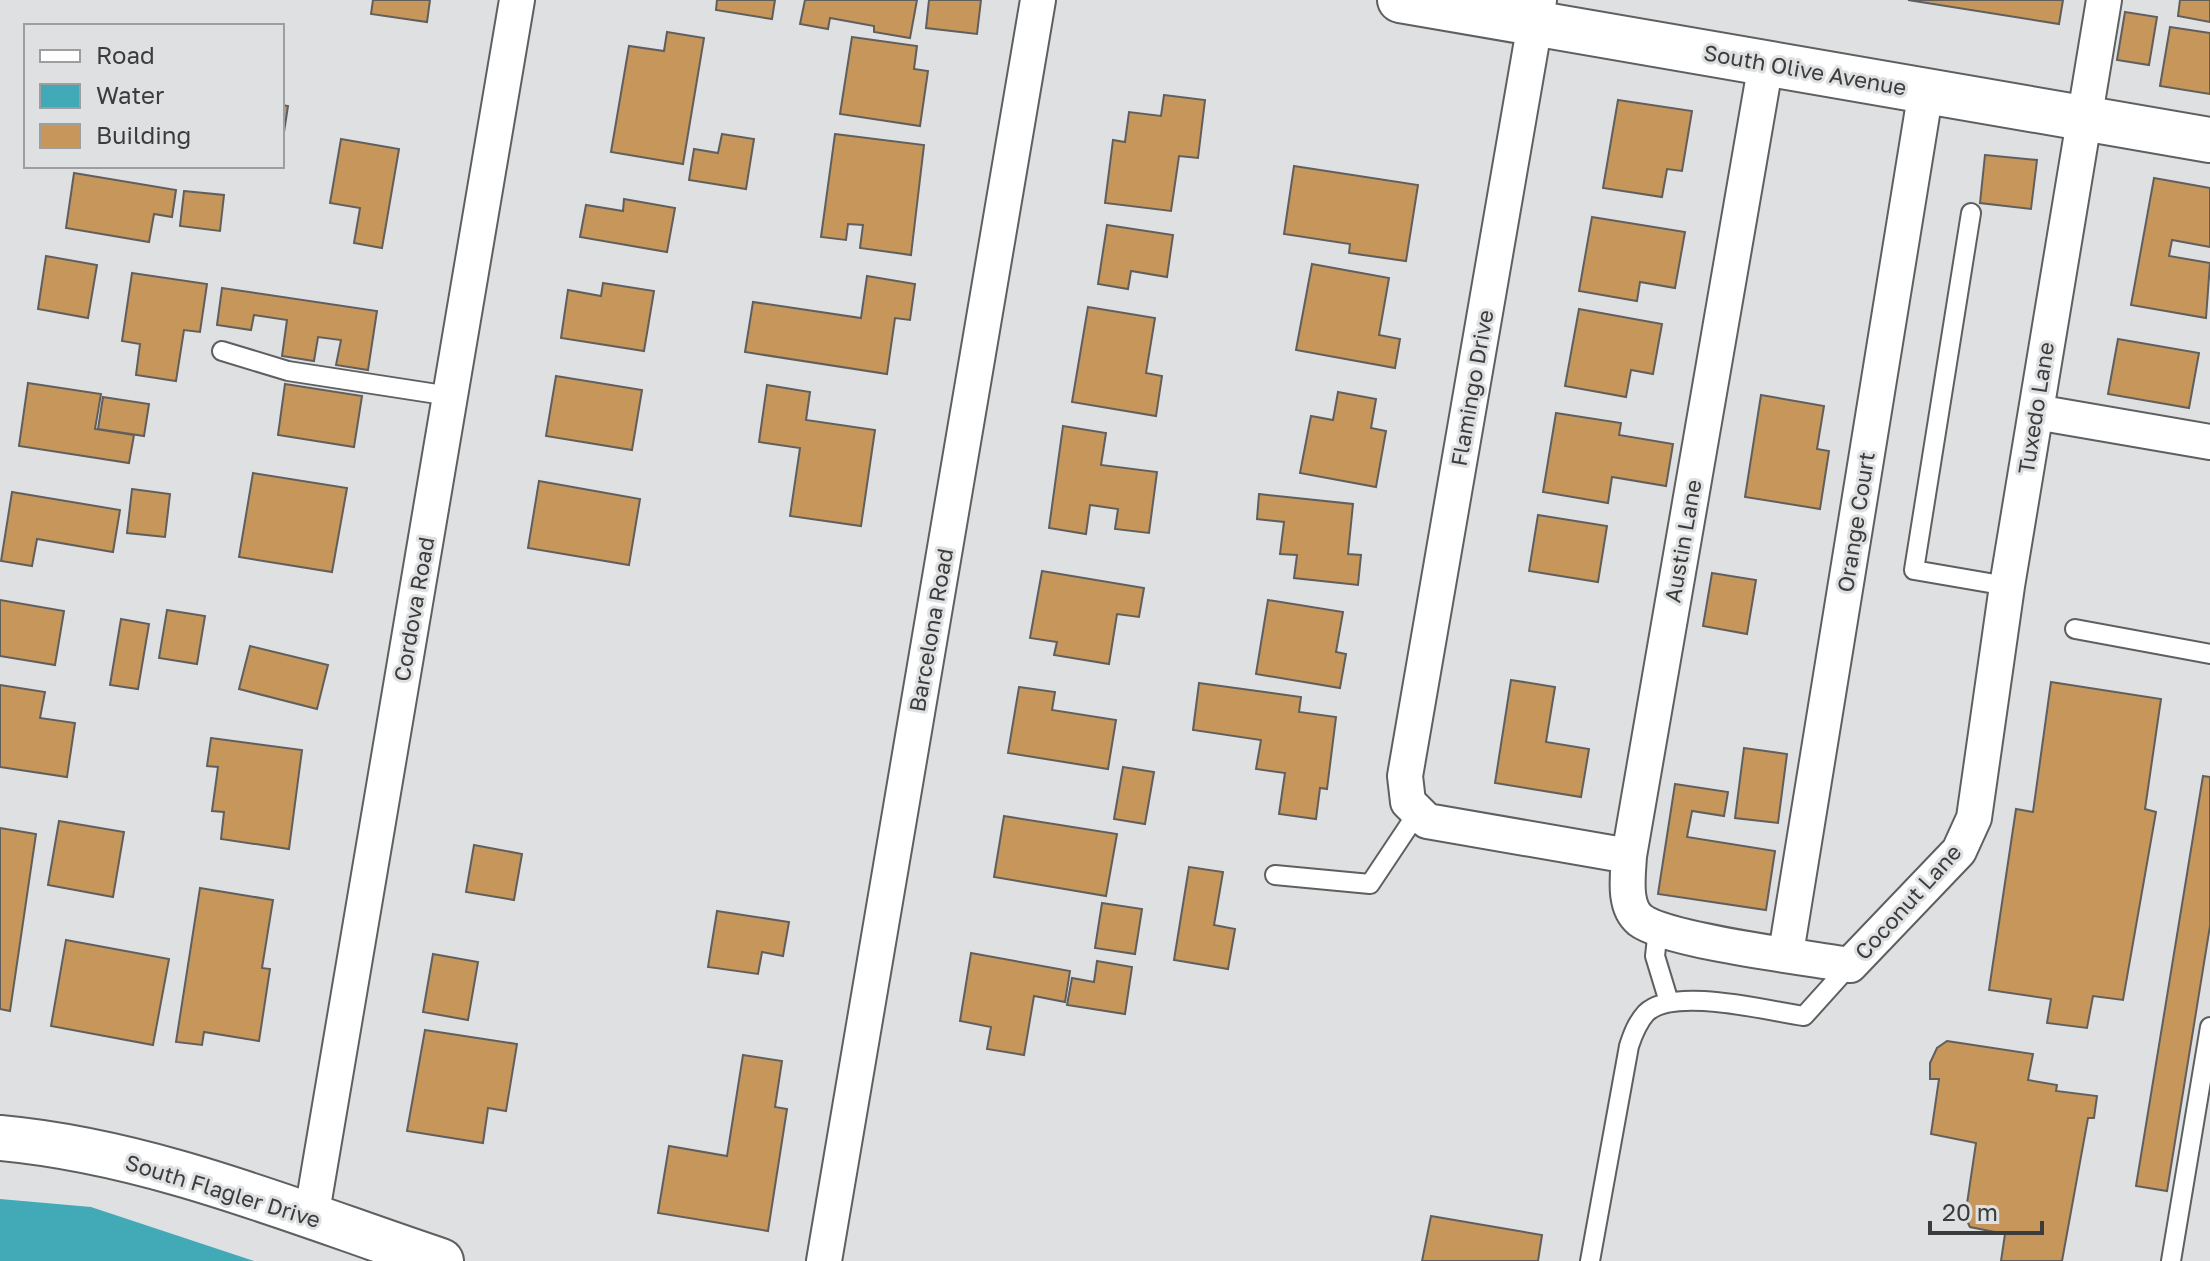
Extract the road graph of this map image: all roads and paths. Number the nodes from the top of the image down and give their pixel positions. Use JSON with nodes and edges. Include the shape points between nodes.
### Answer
{"nodes":[{"id":1,"x":517,"y":0,"type":"edge"},
{"id":2,"x":1038,"y":0,"type":"edge"},
{"id":3,"x":1400,"y":0,"type":"edge"},
{"id":4,"x":2104,"y":0,"type":"edge"},
{"id":5,"x":1537,"y":12,"type":"edge"},
{"id":6,"x":1766,"y":63,"type":"junction"},
{"id":7,"x":1926,"y":90,"type":"junction"},
{"id":8,"x":2085,"y":118,"type":"junction"},
{"id":9,"x":2210,"y":140,"type":"edge"},
{"id":10,"x":1971,"y":213,"type":"dead end"},
{"id":11,"x":222,"y":351,"type":"dead end"},
{"id":12,"x":450,"y":396,"type":"junction"},
{"id":13,"x":2036,"y":412,"type":"junction"},
{"id":14,"x":2210,"y":442,"type":"edge"},
{"id":15,"x":2007,"y":586,"type":"junction"},
{"id":16,"x":2075,"y":629,"type":"dead end"},
{"id":17,"x":2210,"y":654,"type":"edge"},
{"id":18,"x":1418,"y":812,"type":"junction"},
{"id":19,"x":1974,"y":818,"type":"joint"},
{"id":20,"x":1629,"y":856,"type":"junction"},
{"id":21,"x":1275,"y":875,"type":"dead end"},
{"id":22,"x":1658,"y":929,"type":"junction"},
{"id":23,"x":1733,"y":945,"type":"joint"},
{"id":24,"x":1786,"y":953,"type":"junction"},
{"id":25,"x":1850,"y":965,"type":"junction"},
{"id":26,"x":1669,"y":1002,"type":"junction"},
{"id":27,"x":2210,"y":1027,"type":"edge"},
{"id":28,"x":0,"y":1138,"type":"edge"},
{"id":29,"x":311,"y":1218,"type":"junction"},
{"id":30,"x":441,"y":1261,"type":"edge"},
{"id":31,"x":824,"y":1261,"type":"edge"},
{"id":32,"x":1590,"y":1261,"type":"edge"},
{"id":33,"x":2171,"y":1261,"type":"edge"}],
"edges":[{"from":1,"to":12,"type":"street","name":"Cordova Road"},
{"from":2,"to":31,"type":"street","name":"Barcelona Road"},
{"from":3,"to":5,"type":"street","name":"South Olive Avenue"},
{"from":4,"to":8,"type":"street","name":"Tuxedo Lane"},
{"from":5,"to":6,"type":"street","name":"South Olive Avenue"},
{"from":5,"to":18,"type":"street","name":"Flamingo Drive","via":[[1405,776],[1408,802]]},
{"from":6,"to":7,"type":"street","name":"South Olive Avenue"},
{"from":6,"to":20,"type":"street","name":"Austin Lane"},
{"from":7,"to":8,"type":"street","name":"South Olive Avenue"},
{"from":7,"to":24,"type":"street","name":"Orange Court"},
{"from":8,"to":9,"type":"street","name":"South Olive Avenue"},
{"from":8,"to":13,"type":"street","name":"Tuxedo Lane"},
{"from":10,"to":15,"type":"lane","via":[[1914,570]]},
{"from":11,"to":12,"type":"lane","via":[[288,371]]},
{"from":12,"to":29,"type":"street","name":"Cordova Road"},
{"from":13,"to":14,"type":"street"},
{"from":13,"to":15,"type":"street","name":"Tuxedo Lane"},
{"from":15,"to":19,"type":"street","name":"Tuxedo Lane"},
{"from":16,"to":17,"type":"lane"},
{"from":18,"to":20,"type":"street","via":[[1427,821]]},
{"from":18,"to":21,"type":"lane","via":[[1370,884]]},
{"from":19,"to":25,"type":"street","name":"Coconut Lane","via":[[1959,851]]},
{"from":20,"to":22,"type":"street","name":"Austin Lane","via":[[1628,898],[1639,920]]},
{"from":22,"to":23,"type":"street","name":"Austin Lane"},
{"from":22,"to":26,"type":"lane","via":[[1655,956]]},
{"from":23,"to":24,"type":"street","name":"Coconut Lane"},
{"from":24,"to":25,"type":"street","name":"Coconut Lane"},
{"from":25,"to":26,"type":"lane","via":[[1804,1016],[1690,1000]]},
{"from":26,"to":32,"type":"lane","via":[[1647,1011],[1634,1030]]},
{"from":27,"to":33,"type":"lane"},
{"from":28,"to":29,"type":"street","name":"South Flagler Drive","via":[[138,1162]]},
{"from":29,"to":30,"type":"street","name":"South Flagler Drive"}]}
